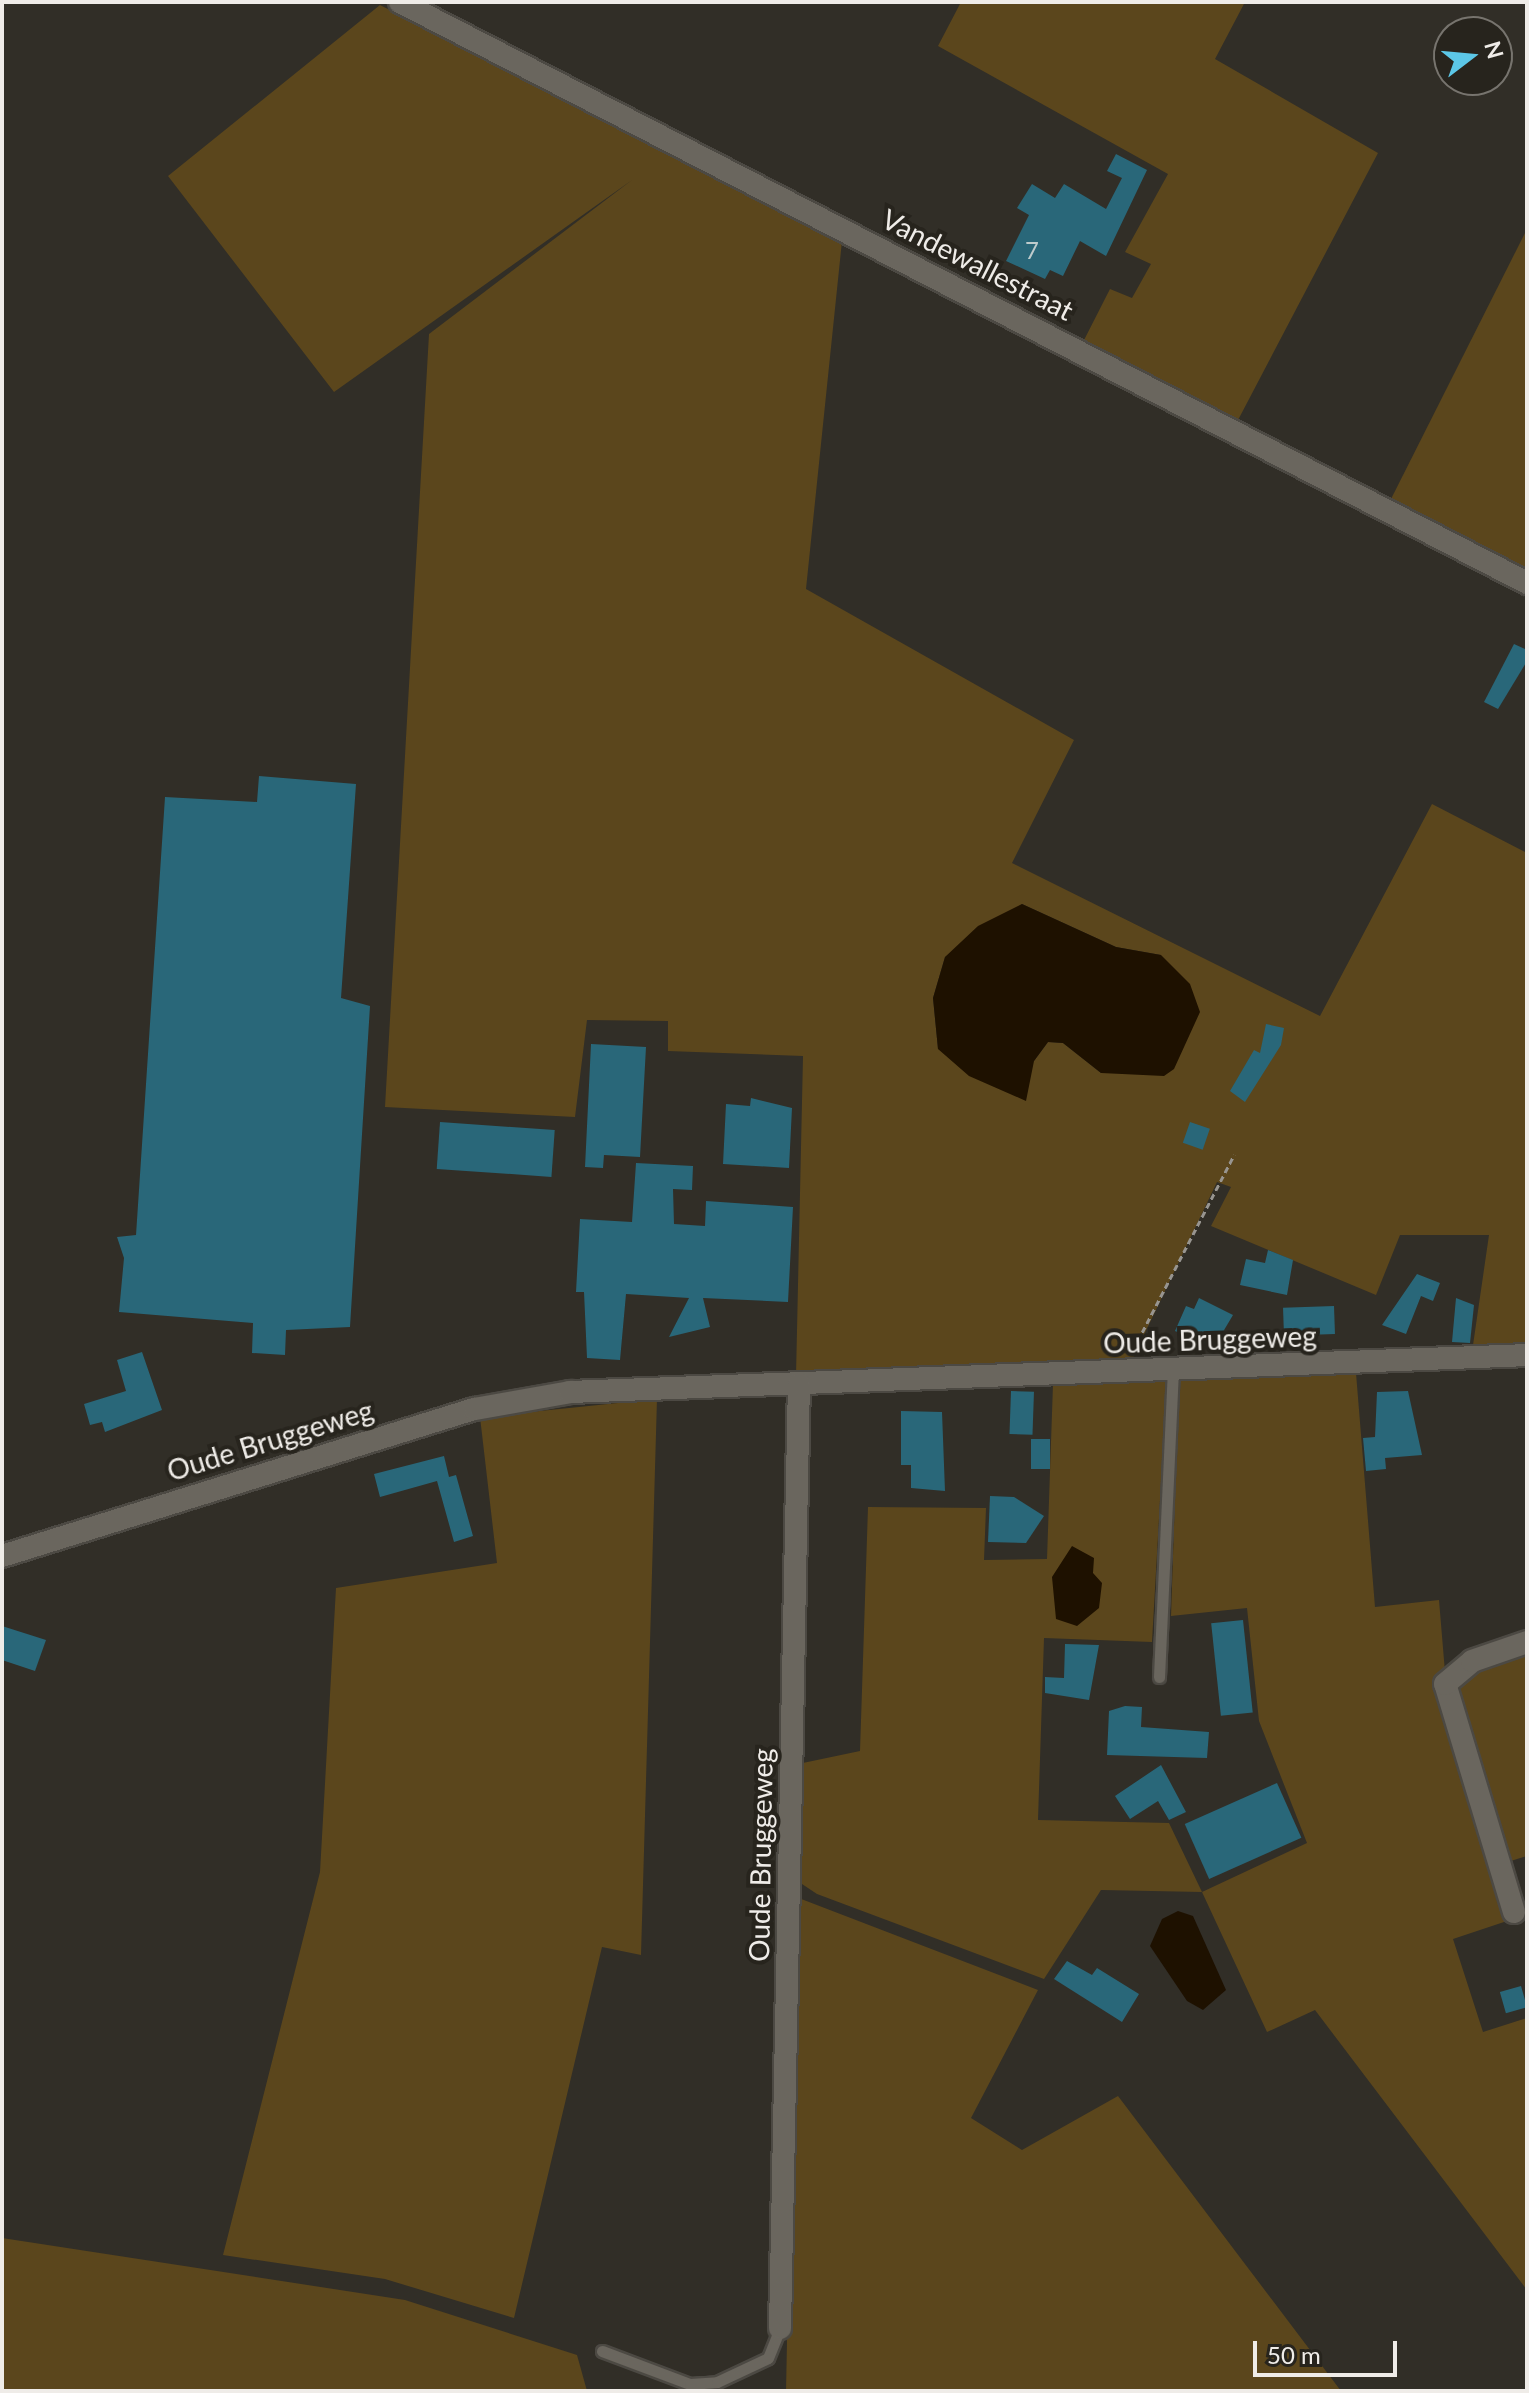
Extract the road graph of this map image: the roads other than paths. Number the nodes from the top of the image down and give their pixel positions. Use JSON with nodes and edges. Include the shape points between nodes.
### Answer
{"nodes":[{"id":1,"x":400,"y":2,"type":"edge"},
{"id":2,"x":1527,"y":583,"type":"edge"},
{"id":3,"x":1527,"y":1355,"type":"edge"},
{"id":4,"x":1173,"y":1370,"type":"junction"},
{"id":5,"x":799,"y":1384,"type":"junction"},
{"id":6,"x":2,"y":1556,"type":"edge"},
{"id":7,"x":1527,"y":1642,"type":"edge"},
{"id":8,"x":1159,"y":1677,"type":"dead end"},
{"id":9,"x":1514,"y":1912,"type":"dead end"},
{"id":10,"x":780,"y":2328,"type":"joint"},
{"id":11,"x":602,"y":2351,"type":"dead end"}],
"edges":[{"from":1,"to":2,"type":"street","name":"Vandewallestraat"},
{"from":3,"to":4,"type":"street","name":"Oude Bruggeweg"},
{"from":4,"to":5,"type":"street","name":"Oude Bruggeweg"},
{"from":4,"to":8,"type":"lane"},
{"from":5,"to":6,"type":"street","name":"Oude Bruggeweg","via":[[570,1392],[475,1409]]},
{"from":5,"to":10,"type":"street","name":"Oude Bruggeweg"},
{"from":7,"to":9,"type":"street","via":[[1472,1661],[1445,1684]]},
{"from":10,"to":11,"type":"lane","via":[[768,2358],[717,2382],[690,2384]]}]}
